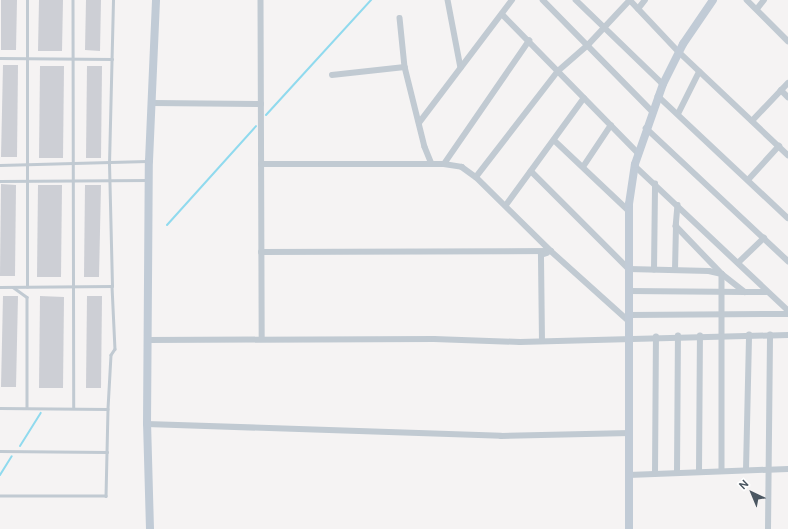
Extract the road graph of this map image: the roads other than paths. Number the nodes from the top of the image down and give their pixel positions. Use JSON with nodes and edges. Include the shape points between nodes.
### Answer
{"nodes":[{"id":1,"x":28,"y":0,"type":"edge"},
{"id":2,"x":73,"y":0,"type":"edge"},
{"id":3,"x":113,"y":0,"type":"edge"},
{"id":4,"x":156,"y":0,"type":"edge"},
{"id":5,"x":261,"y":0,"type":"edge"},
{"id":6,"x":448,"y":0,"type":"edge"},
{"id":7,"x":512,"y":0,"type":"edge"},
{"id":8,"x":543,"y":0,"type":"edge"},
{"id":9,"x":576,"y":0,"type":"edge"},
{"id":10,"x":630,"y":0,"type":"edge"},
{"id":11,"x":645,"y":0,"type":"edge"},
{"id":12,"x":713,"y":0,"type":"edge"},
{"id":13,"x":747,"y":0,"type":"edge"},
{"id":14,"x":764,"y":0,"type":"edge"},
{"id":15,"x":638,"y":9,"type":"junction"},
{"id":16,"x":756,"y":9,"type":"junction"},
{"id":17,"x":502,"y":14,"type":"junction"},
{"id":18,"x":400,"y":18,"type":"dead end"},
{"id":19,"x":605,"y":27,"type":"junction"},
{"id":20,"x":788,"y":40,"type":"edge"},
{"id":21,"x":529,"y":41,"type":"junction"},
{"id":22,"x":588,"y":45,"type":"junction"},
{"id":23,"x":679,"y":52,"type":"junction"},
{"id":24,"x":27,"y":57,"type":"junction"},
{"id":25,"x":0,"y":58,"type":"edge"},
{"id":26,"x":74,"y":58,"type":"junction"},
{"id":27,"x":112,"y":59,"type":"junction"},
{"id":28,"x":405,"y":67,"type":"junction"},
{"id":29,"x":461,"y":68,"type":"junction"},
{"id":30,"x":558,"y":71,"type":"junction"},
{"id":31,"x":699,"y":72,"type":"junction"},
{"id":32,"x":332,"y":75,"type":"dead end"},
{"id":33,"x":788,"y":83,"type":"edge"},
{"id":34,"x":663,"y":84,"type":"junction"},
{"id":35,"x":781,"y":90,"type":"junction"},
{"id":36,"x":658,"y":96,"type":"junction"},
{"id":37,"x":788,"y":97,"type":"edge"},
{"id":38,"x":584,"y":98,"type":"junction"},
{"id":39,"x":153,"y":103,"type":"junction"},
{"id":40,"x":261,"y":104,"type":"junction"},
{"id":41,"x":652,"y":111,"type":"junction"},
{"id":42,"x":678,"y":114,"type":"junction"},
{"id":43,"x":752,"y":121,"type":"junction"},
{"id":44,"x":419,"y":123,"type":"junction"},
{"id":45,"x":611,"y":125,"type":"junction"},
{"id":46,"x":646,"y":128,"type":"junction"},
{"id":47,"x":554,"y":140,"type":"junction"},
{"id":48,"x":779,"y":146,"type":"junction"},
{"id":49,"x":638,"y":153,"type":"junction"},
{"id":50,"x":788,"y":155,"type":"edge"},
{"id":51,"x":149,"y":161,"type":"junction"},
{"id":52,"x":27,"y":164,"type":"junction"},
{"id":53,"x":75,"y":164,"type":"junction"},
{"id":54,"x":109,"y":164,"type":"junction"},
{"id":55,"x":261,"y":164,"type":"junction"},
{"id":56,"x":432,"y":164,"type":"junction"},
{"id":57,"x":444,"y":164,"type":"junction"},
{"id":58,"x":0,"y":165,"type":"edge"},
{"id":59,"x":635,"y":166,"type":"junction"},
{"id":60,"x":583,"y":168,"type":"junction"},
{"id":61,"x":531,"y":171,"type":"junction"},
{"id":62,"x":476,"y":177,"type":"junction"},
{"id":63,"x":28,"y":180,"type":"junction"},
{"id":64,"x":74,"y":180,"type":"junction"},
{"id":65,"x":111,"y":180,"type":"junction"},
{"id":66,"x":151,"y":180,"type":"junction"},
{"id":67,"x":748,"y":180,"type":"junction"},
{"id":68,"x":0,"y":181,"type":"edge"},
{"id":69,"x":655,"y":184,"type":"junction"},
{"id":70,"x":506,"y":205,"type":"junction"},
{"id":71,"x":678,"y":205,"type":"junction"},
{"id":72,"x":629,"y":211,"type":"junction"},
{"id":73,"x":788,"y":218,"type":"edge"},
{"id":74,"x":676,"y":226,"type":"junction"},
{"id":75,"x":764,"y":238,"type":"junction"},
{"id":76,"x":551,"y":251,"type":"junction"},
{"id":77,"x":261,"y":252,"type":"junction"},
{"id":78,"x":788,"y":262,"type":"edge"},
{"id":79,"x":738,"y":264,"type":"junction"},
{"id":80,"x":629,"y":269,"type":"junction"},
{"id":81,"x":654,"y":270,"type":"junction"},
{"id":82,"x":675,"y":270,"type":"junction"},
{"id":83,"x":722,"y":274,"type":"junction"},
{"id":84,"x":73,"y":286,"type":"junction"},
{"id":85,"x":112,"y":286,"type":"junction"},
{"id":86,"x":0,"y":287,"type":"edge"},
{"id":87,"x":13,"y":287,"type":"junction"},
{"id":88,"x":27,"y":287,"type":"junction"},
{"id":89,"x":629,"y":291,"type":"junction"},
{"id":90,"x":722,"y":292,"type":"junction"},
{"id":91,"x":745,"y":292,"type":"junction"},
{"id":92,"x":766,"y":292,"type":"junction"},
{"id":93,"x":788,"y":310,"type":"edge"},
{"id":94,"x":722,"y":313,"type":"junction"},
{"id":95,"x":788,"y":314,"type":"edge"},
{"id":96,"x":629,"y":318,"type":"junction"},
{"id":97,"x":722,"y":335,"type":"junction"},
{"id":98,"x":750,"y":335,"type":"junction"},
{"id":99,"x":770,"y":335,"type":"junction"},
{"id":100,"x":788,"y":335,"type":"edge"},
{"id":101,"x":678,"y":336,"type":"junction"},
{"id":102,"x":700,"y":336,"type":"junction"},
{"id":103,"x":656,"y":337,"type":"junction"},
{"id":104,"x":629,"y":338,"type":"junction"},
{"id":105,"x":148,"y":340,"type":"junction"},
{"id":106,"x":262,"y":340,"type":"junction"},
{"id":107,"x":542,"y":341,"type":"junction"},
{"id":108,"x":0,"y":408,"type":"edge"},
{"id":109,"x":27,"y":408,"type":"junction"},
{"id":110,"x":74,"y":408,"type":"junction"},
{"id":111,"x":108,"y":409,"type":"junction"},
{"id":112,"x":147,"y":424,"type":"junction"},
{"id":113,"x":630,"y":433,"type":"junction"},
{"id":114,"x":0,"y":451,"type":"edge"},
{"id":115,"x":107,"y":452,"type":"junction"},
{"id":116,"x":769,"y":469,"type":"junction"},
{"id":117,"x":788,"y":469,"type":"edge"},
{"id":118,"x":746,"y":470,"type":"junction"},
{"id":119,"x":722,"y":471,"type":"junction"},
{"id":120,"x":699,"y":472,"type":"junction"},
{"id":121,"x":677,"y":473,"type":"junction"},
{"id":122,"x":655,"y":474,"type":"junction"},
{"id":123,"x":629,"y":475,"type":"junction"},
{"id":124,"x":0,"y":496,"type":"edge"},
{"id":125,"x":150,"y":529,"type":"edge"},
{"id":126,"x":629,"y":529,"type":"edge"},
{"id":127,"x":768,"y":529,"type":"edge"}],
"edges":[{"from":1,"to":24,"type":"lane"},
{"from":2,"to":26,"type":"lane"},
{"from":3,"to":27,"type":"lane"},
{"from":4,"to":39,"type":"street"},
{"from":5,"to":40,"type":"street"},
{"from":6,"to":29,"type":"street"},
{"from":7,"to":17,"type":"street"},
{"from":8,"to":22,"type":"street"},
{"from":9,"to":19,"type":"street"},
{"from":10,"to":15,"type":"street"},
{"from":10,"to":19,"type":"street"},
{"from":11,"to":15,"type":"street"},
{"from":12,"to":23,"type":"street"},
{"from":13,"to":16,"type":"street"},
{"from":14,"to":16,"type":"street"},
{"from":15,"to":23,"type":"street"},
{"from":16,"to":20,"type":"street"},
{"from":17,"to":21,"type":"street"},
{"from":17,"to":29,"type":"street"},
{"from":18,"to":28,"type":"street"},
{"from":19,"to":22,"type":"street"},
{"from":19,"to":34,"type":"street"},
{"from":21,"to":30,"type":"street"},
{"from":21,"to":57,"type":"street"},
{"from":22,"to":30,"type":"street"},
{"from":22,"to":41,"type":"street"},
{"from":23,"to":31,"type":"street"},
{"from":23,"to":34,"type":"street"},
{"from":24,"to":25,"type":"lane"},
{"from":24,"to":26,"type":"lane"},
{"from":24,"to":52,"type":"lane"},
{"from":26,"to":27,"type":"lane"},
{"from":26,"to":53,"type":"lane"},
{"from":27,"to":54,"type":"lane"},
{"from":28,"to":32,"type":"street"},
{"from":28,"to":44,"type":"street"},
{"from":29,"to":44,"type":"street"},
{"from":30,"to":38,"type":"street"},
{"from":30,"to":62,"type":"street"},
{"from":31,"to":42,"type":"street"},
{"from":31,"to":43,"type":"street"},
{"from":33,"to":35,"type":"street"},
{"from":34,"to":36,"type":"street"},
{"from":35,"to":37,"type":"street"},
{"from":35,"to":43,"type":"street"},
{"from":36,"to":41,"type":"street"},
{"from":36,"to":42,"type":"street"},
{"from":38,"to":45,"type":"street"},
{"from":38,"to":47,"type":"street"},
{"from":39,"to":40,"type":"street"},
{"from":39,"to":51,"type":"street"},
{"from":40,"to":55,"type":"street"},
{"from":41,"to":46,"type":"street"},
{"from":42,"to":67,"type":"street"},
{"from":43,"to":48,"type":"street"},
{"from":44,"to":56,"type":"street"},
{"from":45,"to":49,"type":"street"},
{"from":45,"to":60,"type":"street"},
{"from":46,"to":49,"type":"street"},
{"from":46,"to":75,"type":"street"},
{"from":47,"to":60,"type":"street"},
{"from":47,"to":61,"type":"street"},
{"from":48,"to":50,"type":"street"},
{"from":48,"to":67,"type":"street"},
{"from":49,"to":59,"type":"street"},
{"from":51,"to":54,"type":"lane"},
{"from":51,"to":66,"type":"street"},
{"from":52,"to":53,"type":"lane"},
{"from":52,"to":58,"type":"lane"},
{"from":52,"to":63,"type":"lane"},
{"from":53,"to":54,"type":"lane"},
{"from":53,"to":64,"type":"lane"},
{"from":54,"to":65,"type":"lane"},
{"from":55,"to":56,"type":"street"},
{"from":55,"to":77,"type":"street"},
{"from":56,"to":57,"type":"street"},
{"from":57,"to":62,"type":"street","via":[[462,167]]},
{"from":59,"to":69,"type":"street"},
{"from":59,"to":72,"type":"street"},
{"from":60,"to":72,"type":"street"},
{"from":61,"to":70,"type":"street"},
{"from":61,"to":80,"type":"street"},
{"from":62,"to":70,"type":"street"},
{"from":63,"to":64,"type":"lane"},
{"from":63,"to":68,"type":"lane"},
{"from":63,"to":88,"type":"lane"},
{"from":64,"to":65,"type":"lane"},
{"from":64,"to":84,"type":"lane"},
{"from":65,"to":66,"type":"lane"},
{"from":65,"to":85,"type":"lane"},
{"from":66,"to":105,"type":"street"},
{"from":67,"to":73,"type":"street"},
{"from":69,"to":71,"type":"street"},
{"from":69,"to":81,"type":"street"},
{"from":70,"to":76,"type":"street"},
{"from":71,"to":74,"type":"street"},
{"from":71,"to":79,"type":"street"},
{"from":72,"to":80,"type":"street"},
{"from":74,"to":82,"type":"street"},
{"from":74,"to":83,"type":"street"},
{"from":75,"to":78,"type":"street"},
{"from":75,"to":79,"type":"street"},
{"from":76,"to":77,"type":"street"},
{"from":76,"to":96,"type":"street"},
{"from":76,"to":107,"type":"street","via":[[540,255]]},
{"from":77,"to":106,"type":"street"},
{"from":79,"to":92,"type":"street"},
{"from":80,"to":81,"type":"street"},
{"from":80,"to":89,"type":"street"},
{"from":81,"to":82,"type":"street"},
{"from":82,"to":83,"type":"street"},
{"from":83,"to":90,"type":"street"},
{"from":83,"to":91,"type":"street"},
{"from":84,"to":85,"type":"lane"},
{"from":84,"to":88,"type":"lane"},
{"from":84,"to":110,"type":"lane"},
{"from":85,"to":111,"type":"lane","via":[[114,348],[111,355]]},
{"from":86,"to":87,"type":"lane"},
{"from":87,"to":88,"type":"lane"},
{"from":87,"to":109,"type":"lane","via":[[27,297]]},
{"from":89,"to":90,"type":"street"},
{"from":89,"to":96,"type":"street"},
{"from":90,"to":91,"type":"street"},
{"from":90,"to":94,"type":"street"},
{"from":91,"to":92,"type":"street"},
{"from":92,"to":93,"type":"street"},
{"from":94,"to":95,"type":"street"},
{"from":94,"to":96,"type":"street"},
{"from":94,"to":97,"type":"street"},
{"from":96,"to":104,"type":"street"},
{"from":97,"to":98,"type":"street"},
{"from":97,"to":102,"type":"street"},
{"from":97,"to":119,"type":"street"},
{"from":98,"to":99,"type":"street"},
{"from":98,"to":118,"type":"street"},
{"from":99,"to":100,"type":"street"},
{"from":99,"to":116,"type":"street"},
{"from":101,"to":102,"type":"street"},
{"from":101,"to":103,"type":"street"},
{"from":101,"to":121,"type":"street"},
{"from":102,"to":120,"type":"street"},
{"from":103,"to":104,"type":"street"},
{"from":103,"to":122,"type":"street"},
{"from":104,"to":107,"type":"street"},
{"from":104,"to":113,"type":"street"},
{"from":105,"to":106,"type":"street"},
{"from":105,"to":112,"type":"street"},
{"from":106,"to":107,"type":"street"},
{"from":108,"to":109,"type":"lane"},
{"from":109,"to":110,"type":"lane"},
{"from":110,"to":111,"type":"lane"},
{"from":111,"to":115,"type":"lane"},
{"from":112,"to":113,"type":"street","via":[[501,436]]},
{"from":112,"to":125,"type":"street"},
{"from":113,"to":123,"type":"street"},
{"from":114,"to":115,"type":"lane"},
{"from":115,"to":124,"type":"lane","via":[[106,496]]},
{"from":116,"to":117,"type":"street"},
{"from":116,"to":118,"type":"street"},
{"from":116,"to":127,"type":"street"},
{"from":118,"to":119,"type":"street"},
{"from":119,"to":120,"type":"street"},
{"from":120,"to":121,"type":"street"},
{"from":121,"to":122,"type":"street"},
{"from":122,"to":123,"type":"street"},
{"from":123,"to":126,"type":"street"}]}
